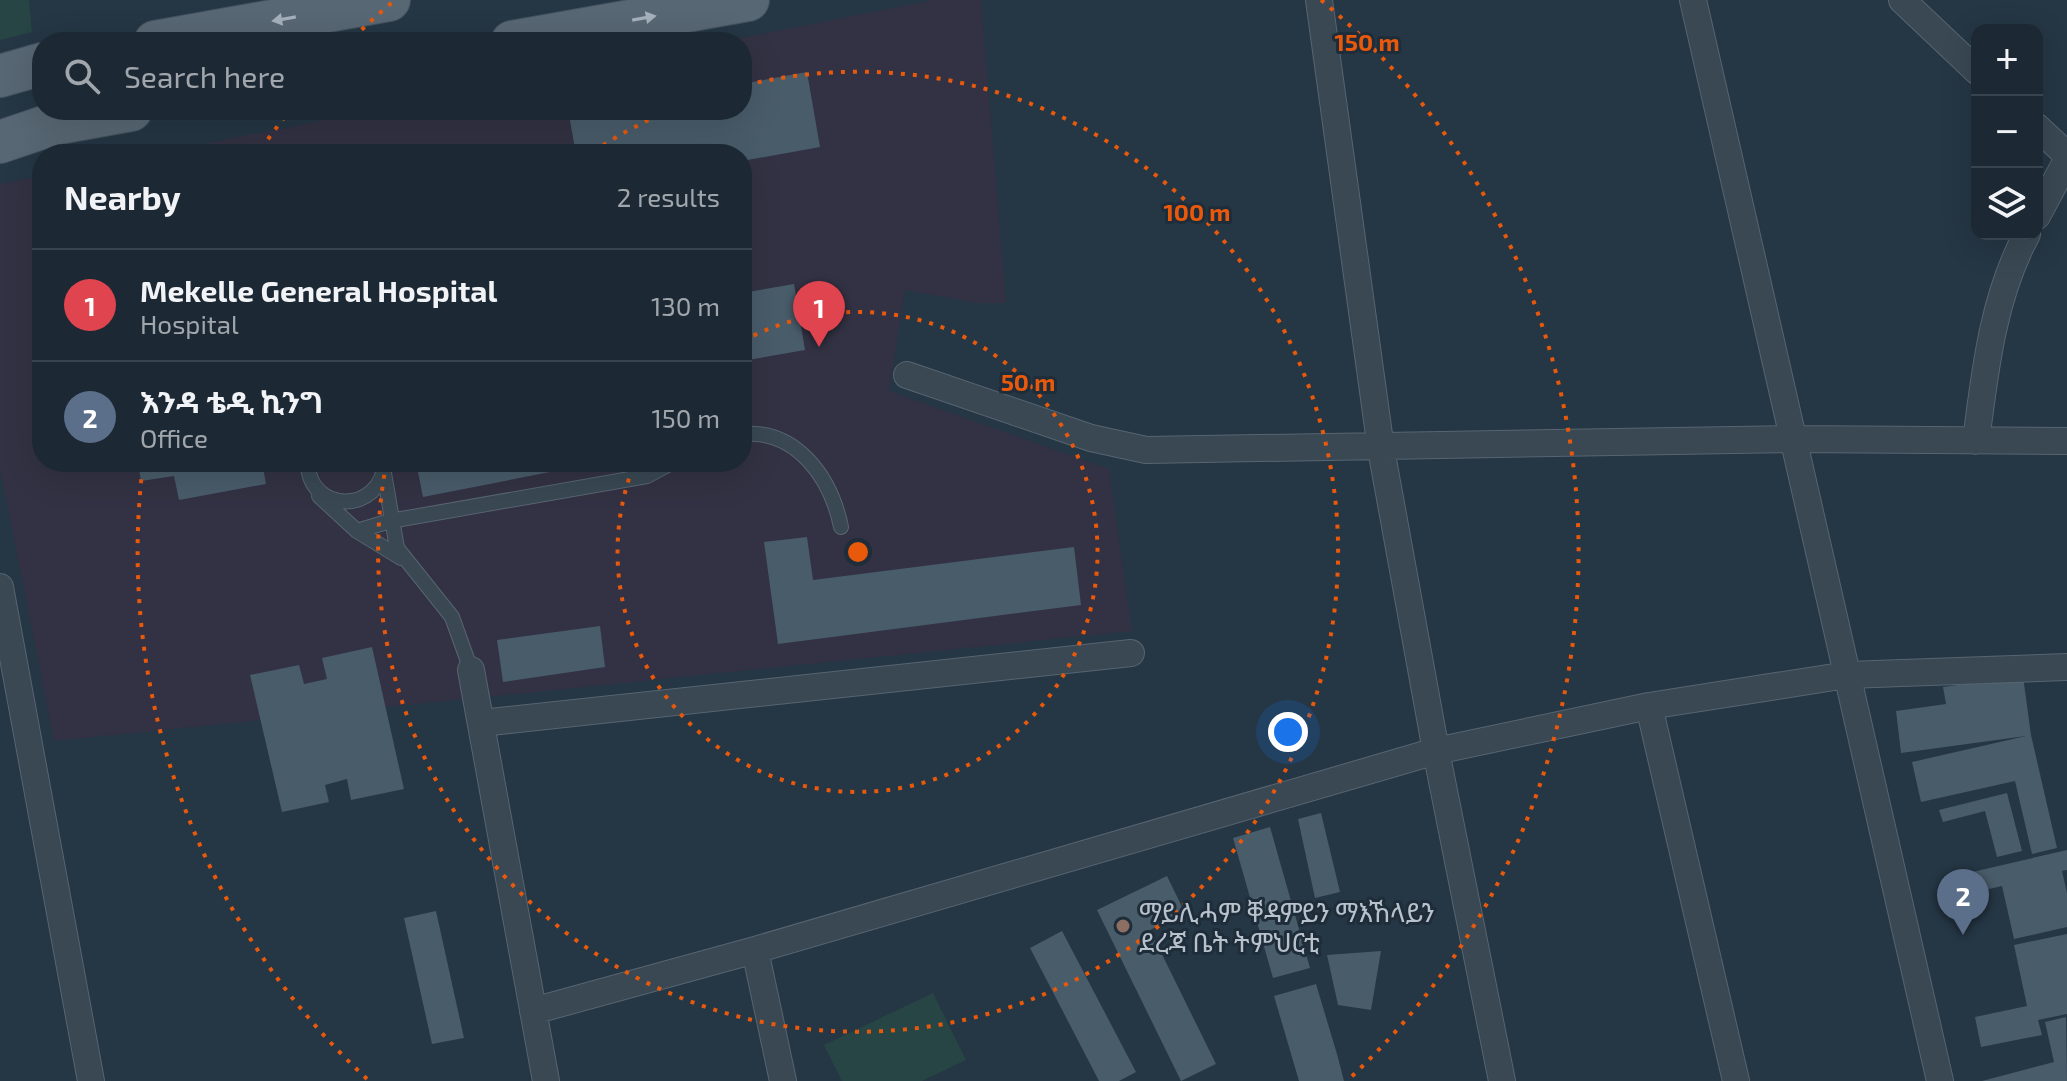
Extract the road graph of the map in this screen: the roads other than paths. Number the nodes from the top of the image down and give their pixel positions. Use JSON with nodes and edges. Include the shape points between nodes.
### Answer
{"nodes":[{"id":1,"x":389,"y":0,"type":"edge"},
{"id":2,"x":748,"y":0,"type":"edge"},
{"id":3,"x":1319,"y":0,"type":"edge"},
{"id":4,"x":1693,"y":0,"type":"edge"},
{"id":5,"x":1902,"y":0,"type":"edge"},
{"id":6,"x":211,"y":32,"type":"edge"},
{"id":7,"x":568,"y":32,"type":"edge"},
{"id":8,"x":1971,"y":65,"type":"edge"},
{"id":9,"x":32,"y":67,"type":"edge"},
{"id":10,"x":0,"y":76,"type":"edge"},
{"id":11,"x":75,"y":120,"type":"edge"},
{"id":12,"x":2043,"y":133,"type":"edge"},
{"id":13,"x":0,"y":142,"type":"edge"},
{"id":14,"x":2067,"y":158,"type":"edge"},
{"id":15,"x":2043,"y":204,"type":"edge"},
{"id":16,"x":2024,"y":240,"type":"edge"},
{"id":17,"x":907,"y":375,"type":"dead end"},
{"id":18,"x":752,"y":433,"type":"edge"},
{"id":19,"x":1793,"y":439,"type":"junction"},
{"id":20,"x":1976,"y":441,"type":"junction"},
{"id":21,"x":2067,"y":441,"type":"edge"},
{"id":22,"x":1381,"y":449,"type":"junction"},
{"id":23,"x":310,"y":472,"type":"edge"},
{"id":24,"x":382,"y":472,"type":"edge"},
{"id":25,"x":384,"y":472,"type":"edge"},
{"id":26,"x":654,"y":472,"type":"edge"},
{"id":27,"x":312,"y":483,"type":"junction"},
{"id":28,"x":390,"y":521,"type":"junction"},
{"id":29,"x":841,"y":527,"type":"dead end"},
{"id":30,"x":357,"y":531,"type":"junction"},
{"id":31,"x":405,"y":560,"type":"junction"},
{"id":32,"x":0,"y":587,"type":"edge"},
{"id":33,"x":1131,"y":653,"type":"dead end"},
{"id":34,"x":2067,"y":667,"type":"edge"},
{"id":35,"x":471,"y":670,"type":"joint"},
{"id":36,"x":1847,"y":675,"type":"junction"},
{"id":37,"x":1649,"y":706,"type":"junction"},
{"id":38,"x":481,"y":723,"type":"junction"},
{"id":39,"x":1436,"y":751,"type":"junction"},
{"id":40,"x":755,"y":950,"type":"junction"},
{"id":41,"x":533,"y":1011,"type":"junction"},
{"id":42,"x":91,"y":1081,"type":"edge"},
{"id":43,"x":546,"y":1081,"type":"edge"},
{"id":44,"x":783,"y":1081,"type":"edge"},
{"id":45,"x":1502,"y":1081,"type":"edge"},
{"id":46,"x":1736,"y":1081,"type":"edge"},
{"id":47,"x":1940,"y":1081,"type":"edge"}],
"edges":[{"from":1,"to":6,"type":"main road","one_way":true},
{"from":7,"to":2,"type":"main road","one_way":true},
{"from":3,"to":22,"type":"street"},
{"from":4,"to":19,"type":"street"},
{"from":5,"to":8,"type":"street"},
{"from":9,"to":10,"type":"main road"},
{"from":11,"to":13,"type":"main road"},
{"from":12,"to":14,"type":"street"},
{"from":14,"to":15,"type":"street"},
{"from":16,"to":20,"type":"street","via":[[2013,261],[1988,353]]},
{"from":17,"to":22,"type":"street","via":[[1091,438],[1146,450]]},
{"from":18,"to":29,"type":"lane","via":[[773,436],[815,465]]},
{"from":19,"to":20,"type":"street"},
{"from":19,"to":22,"type":"street"},
{"from":19,"to":36,"type":"street"},
{"from":20,"to":21,"type":"street"},
{"from":22,"to":39,"type":"street"},
{"from":23,"to":27,"type":"lane"},
{"from":24,"to":27,"type":"lane","via":[[366,497],[352,502],[322,494]]},
{"from":25,"to":28,"type":"lane"},
{"from":26,"to":28,"type":"lane"},
{"from":27,"to":30,"type":"lane","via":[[329,507]]},
{"from":28,"to":30,"type":"lane"},
{"from":28,"to":31,"type":"lane"},
{"from":30,"to":31,"type":"lane"},
{"from":31,"to":35,"type":"lane","via":[[443,602],[460,632]]},
{"from":32,"to":42,"type":"street"},
{"from":33,"to":38,"type":"street"},
{"from":34,"to":36,"type":"street"},
{"from":35,"to":38,"type":"street"},
{"from":36,"to":37,"type":"street"},
{"from":36,"to":47,"type":"street"},
{"from":37,"to":39,"type":"street"},
{"from":37,"to":46,"type":"street"},
{"from":38,"to":41,"type":"street"},
{"from":39,"to":40,"type":"street"},
{"from":39,"to":45,"type":"street"},
{"from":40,"to":41,"type":"street"},
{"from":40,"to":44,"type":"street"},
{"from":41,"to":43,"type":"street"}]}
